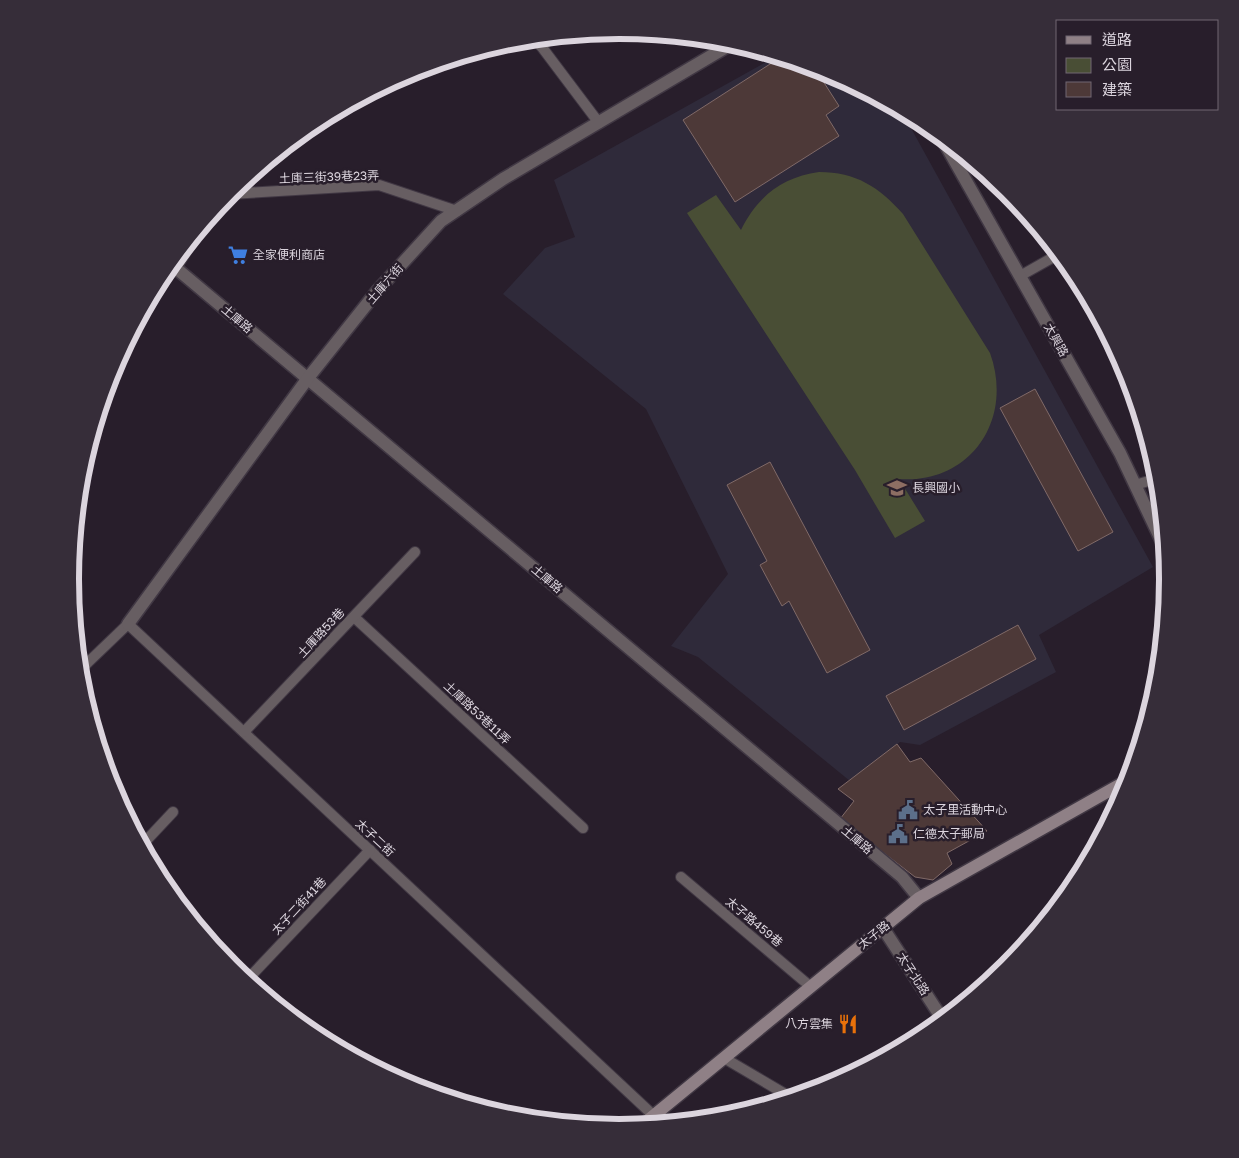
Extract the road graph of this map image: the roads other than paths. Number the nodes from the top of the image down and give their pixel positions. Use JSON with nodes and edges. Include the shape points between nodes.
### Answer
{"nodes":[{"id":1,"x":540,"y":45,"type":"edge"},
{"id":2,"x":723,"y":49,"type":"edge"},
{"id":3,"x":599,"y":123,"type":"junction"},
{"id":4,"x":949,"y":151,"type":"edge"},
{"id":5,"x":241,"y":193,"type":"edge"},
{"id":6,"x":457,"y":210,"type":"junction"},
{"id":7,"x":1053,"y":258,"type":"edge"},
{"id":8,"x":177,"y":269,"type":"edge"},
{"id":9,"x":1020,"y":276,"type":"junction"},
{"id":10,"x":308,"y":378,"type":"junction"},
{"id":11,"x":1150,"y":481,"type":"edge"},
{"id":12,"x":1135,"y":485,"type":"junction"},
{"id":13,"x":1158,"y":531,"type":"edge"},
{"id":14,"x":415,"y":552,"type":"dead end"},
{"id":15,"x":354,"y":616,"type":"junction"},
{"id":16,"x":128,"y":624,"type":"junction"},
{"id":17,"x":86,"y":664,"type":"edge"},
{"id":18,"x":244,"y":732,"type":"junction"},
{"id":19,"x":1119,"y":785,"type":"edge"},
{"id":20,"x":1115,"y":788,"type":"junction"},
{"id":21,"x":1116,"y":792,"type":"edge"},
{"id":22,"x":173,"y":812,"type":"dead end"},
{"id":23,"x":583,"y":828,"type":"dead end"},
{"id":24,"x":147,"y":840,"type":"edge"},
{"id":25,"x":370,"y":850,"type":"junction"},
{"id":26,"x":681,"y":877,"type":"dead end"},
{"id":27,"x":920,"y":898,"type":"junction"},
{"id":28,"x":883,"y":928,"type":"junction"},
{"id":29,"x":252,"y":975,"type":"edge"},
{"id":30,"x":811,"y":987,"type":"junction"},
{"id":31,"x":939,"y":1014,"type":"edge"},
{"id":32,"x":724,"y":1058,"type":"junction"},
{"id":33,"x":784,"y":1094,"type":"edge"},
{"id":34,"x":654,"y":1116,"type":"junction"},
{"id":35,"x":651,"y":1118,"type":"edge"}],
"edges":[{"from":1,"to":3,"type":"lane"},
{"from":2,"to":3,"type":"street","name":"土庫六街"},
{"from":3,"to":6,"type":"street","name":"土庫六街"},
{"from":4,"to":9,"type":"street","name":"太興路"},
{"from":5,"to":6,"type":"lane","name":"土庫三街39巷23弄","via":[[379,185]]},
{"from":6,"to":10,"type":"street","name":"土庫六街","via":[[441,221],[378,290]]},
{"from":7,"to":9,"type":"lane"},
{"from":8,"to":10,"type":"street","name":"土庫路"},
{"from":9,"to":12,"type":"street","name":"太興路"},
{"from":10,"to":16,"type":"street","name":"土庫六街"},
{"from":10,"to":27,"type":"street","name":"土庫路","via":[[902,877]]},
{"from":11,"to":12,"type":"lane"},
{"from":12,"to":13,"type":"street","name":"太興路"},
{"from":14,"to":15,"type":"lane","name":"土庫路53巷"},
{"from":15,"to":18,"type":"lane","name":"土庫路53巷"},
{"from":15,"to":23,"type":"lane","name":"土庫路53巷11弄"},
{"from":16,"to":17,"type":"lane"},
{"from":16,"to":18,"type":"lane","name":"太子二街"},
{"from":18,"to":25,"type":"lane","name":"太子二街"},
{"from":19,"to":20,"type":"street","name":"太子路"},
{"from":20,"to":21,"type":"lane"},
{"from":20,"to":27,"type":"street","name":"太子路"},
{"from":22,"to":24,"type":"lane"},
{"from":25,"to":29,"type":"lane","name":"太子二街41巷"},
{"from":25,"to":34,"type":"lane","name":"太子二街"},
{"from":26,"to":30,"type":"lane","name":"太子路459巷"},
{"from":27,"to":28,"type":"street","name":"太子路"},
{"from":28,"to":30,"type":"street","name":"太子路"},
{"from":28,"to":31,"type":"street","name":"太子北路"},
{"from":30,"to":32,"type":"street","name":"太子路"},
{"from":32,"to":33,"type":"lane"},
{"from":32,"to":34,"type":"street","name":"太子路"},
{"from":34,"to":35,"type":"street","name":"太子路"}]}
